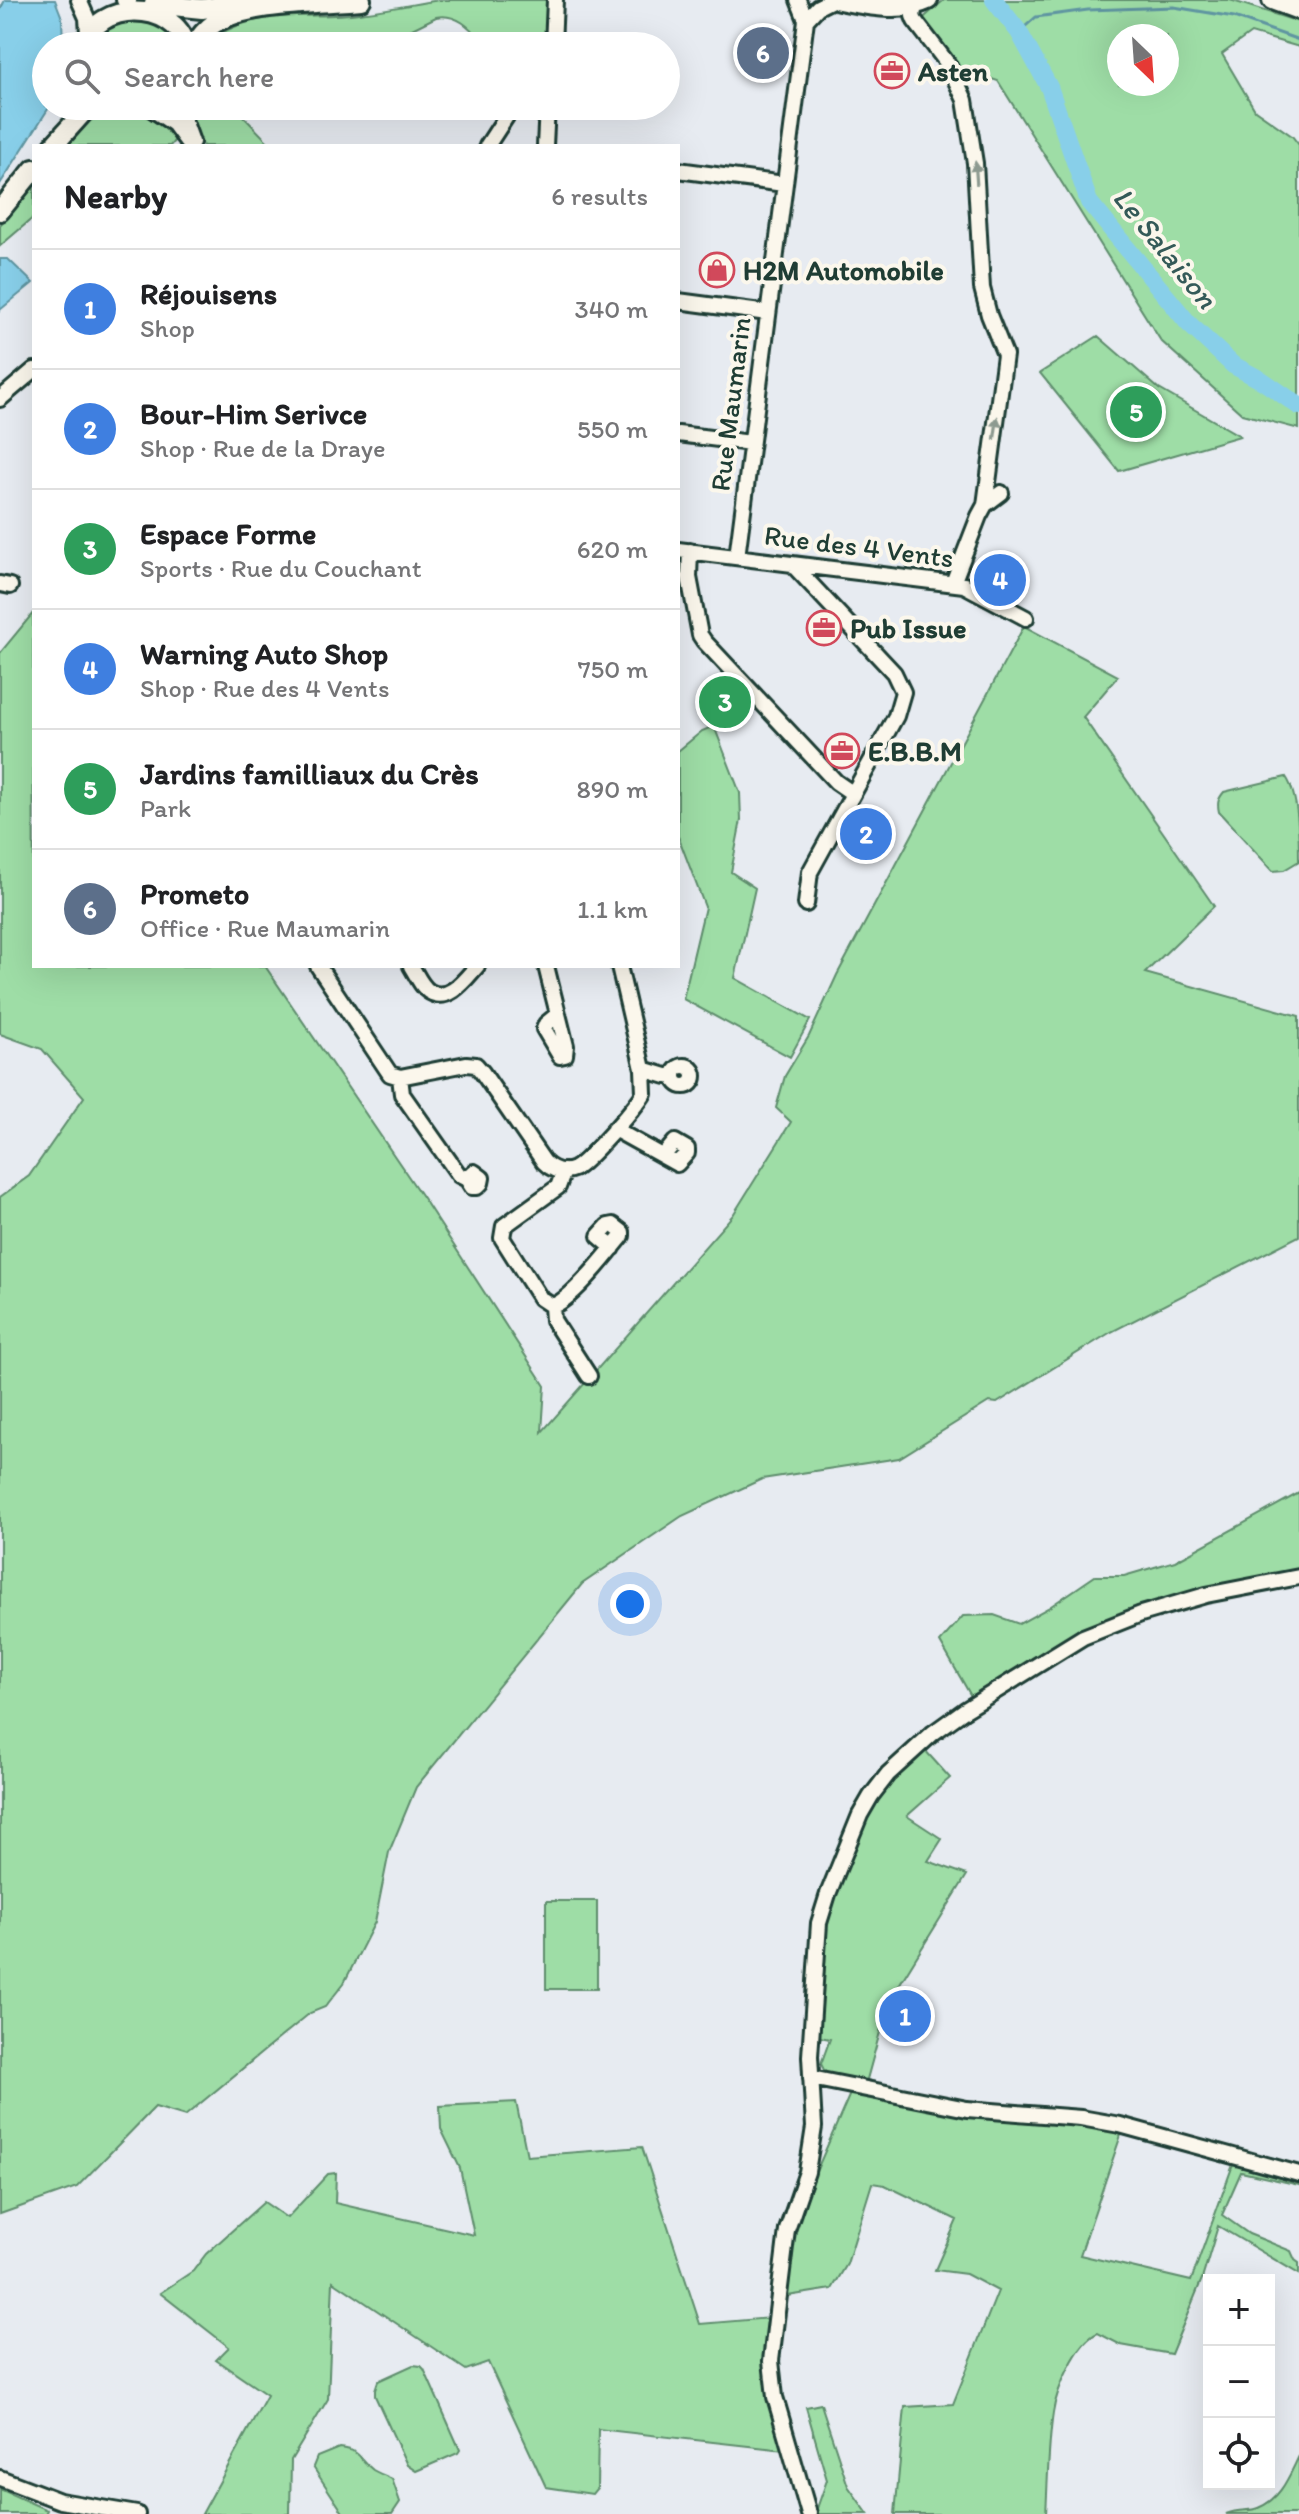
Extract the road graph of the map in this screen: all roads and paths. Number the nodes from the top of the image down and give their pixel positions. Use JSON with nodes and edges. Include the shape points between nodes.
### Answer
{"nodes":[{"id":1,"x":79,"y":0,"type":"edge"},
{"id":2,"x":127,"y":0,"type":"edge"},
{"id":3,"x":361,"y":0,"type":"edge"},
{"id":4,"x":555,"y":0,"type":"edge"},
{"id":5,"x":798,"y":0,"type":"edge"},
{"id":6,"x":832,"y":0,"type":"edge"},
{"id":7,"x":839,"y":0,"type":"edge"},
{"id":8,"x":1272,"y":0,"type":"edge"},
{"id":9,"x":331,"y":2,"type":"edge"},
{"id":10,"x":922,"y":3,"type":"edge"},
{"id":11,"x":154,"y":4,"type":"junction"},
{"id":12,"x":1299,"y":10,"type":"edge"},
{"id":13,"x":806,"y":20,"type":"junction"},
{"id":14,"x":86,"y":32,"type":"edge"},
{"id":15,"x":90,"y":32,"type":"edge"},
{"id":16,"x":182,"y":32,"type":"edge"},
{"id":17,"x":205,"y":32,"type":"edge"},
{"id":18,"x":554,"y":32,"type":"edge"},
{"id":19,"x":64,"y":120,"type":"edge"},
{"id":20,"x":75,"y":120,"type":"edge"},
{"id":21,"x":169,"y":120,"type":"edge"},
{"id":22,"x":185,"y":120,"type":"edge"},
{"id":23,"x":504,"y":120,"type":"edge"},
{"id":24,"x":546,"y":120,"type":"edge"},
{"id":25,"x":51,"y":144,"type":"edge"},
{"id":26,"x":52,"y":144,"type":"edge"},
{"id":27,"x":190,"y":144,"type":"edge"},
{"id":28,"x":192,"y":144,"type":"edge"},
{"id":29,"x":488,"y":144,"type":"edge"},
{"id":30,"x":545,"y":144,"type":"edge"},
{"id":31,"x":680,"y":170,"type":"edge"},
{"id":32,"x":31,"y":172,"type":"edge"},
{"id":33,"x":784,"y":184,"type":"junction"},
{"id":34,"x":0,"y":211,"type":"edge"},
{"id":35,"x":680,"y":301,"type":"edge"},
{"id":36,"x":768,"y":313,"type":"junction"},
{"id":37,"x":32,"y":372,"type":"edge"},
{"id":38,"x":0,"y":399,"type":"edge"},
{"id":39,"x":680,"y":434,"type":"edge"},
{"id":40,"x":751,"y":443,"type":"junction"},
{"id":41,"x":1001,"y":493,"type":"dead end"},
{"id":42,"x":985,"y":505,"type":"junction"},
{"id":43,"x":684,"y":550,"type":"edge"},
{"id":44,"x":737,"y":557,"type":"junction"},
{"id":45,"x":792,"y":564,"type":"junction"},
{"id":46,"x":953,"y":583,"type":"junction"},
{"id":47,"x":1026,"y":618,"type":"dead end"},
{"id":48,"x":852,"y":793,"type":"junction"},
{"id":49,"x":806,"y":904,"type":"dead end"},
{"id":50,"x":319,"y":968,"type":"edge"},
{"id":51,"x":412,"y":968,"type":"edge"},
{"id":52,"x":475,"y":968,"type":"edge"},
{"id":53,"x":546,"y":968,"type":"edge"},
{"id":54,"x":619,"y":968,"type":"edge"},
{"id":55,"x":557,"y":1015,"type":"dead end"},
{"id":56,"x":643,"y":1069,"type":"junction"},
{"id":57,"x":674,"y":1076,"type":"dead end"},
{"id":58,"x":400,"y":1077,"type":"junction"},
{"id":59,"x":614,"y":1129,"type":"junction"},
{"id":60,"x":664,"y":1155,"type":"dead end"},
{"id":61,"x":564,"y":1171,"type":"junction"},
{"id":62,"x":467,"y":1179,"type":"dead end"},
{"id":63,"x":613,"y":1248,"type":"dead end"},
{"id":64,"x":552,"y":1306,"type":"junction"},
{"id":65,"x":589,"y":1376,"type":"dead end"},
{"id":66,"x":1299,"y":1577,"type":"edge"},
{"id":67,"x":811,"y":2078,"type":"junction"},
{"id":68,"x":1299,"y":2174,"type":"edge"},
{"id":69,"x":0,"y":2478,"type":"edge"},
{"id":70,"x":137,"y":2514,"type":"edge"},
{"id":71,"x":809,"y":2514,"type":"edge"}],
"edges":[{"from":1,"to":14,"type":"street"},
{"from":2,"to":11,"type":"main road"},
{"from":2,"to":15,"type":"main road","via":[[104,11]]},
{"from":3,"to":9,"type":"main road"},
{"from":4,"to":18,"type":"street"},
{"from":5,"to":13,"type":"street"},
{"from":6,"to":13,"type":"street"},
{"from":7,"to":10,"type":"main road"},
{"from":8,"to":12,"type":"main road"},
{"from":9,"to":11,"type":"main road","via":[[250,2],[202,9]]},
{"from":9,"to":17,"type":"main road","via":[[264,8],[227,17]]},
{"from":42,"to":10,"type":"street","one_way":true,"via":[[1005,355],[982,288],[975,163],[965,100],[948,64],[915,21]]},
{"from":11,"to":16,"type":"main road","via":[[172,15]]},
{"from":13,"to":33,"type":"street","name":"Rue Maumarin"},
{"from":19,"to":25,"type":"main road"},
{"from":20,"to":26,"type":"main road"},
{"from":21,"to":27,"type":"street"},
{"from":22,"to":28,"type":"street"},
{"from":23,"to":29,"type":"street"},
{"from":24,"to":30,"type":"street"},
{"from":31,"to":33,"type":"street"},
{"from":32,"to":34,"type":"main road"},
{"from":33,"to":36,"type":"street","name":"Rue Maumarin"},
{"from":35,"to":36,"type":"street"},
{"from":36,"to":40,"type":"street","name":"Rue Maumarin"},
{"from":37,"to":38,"type":"street"},
{"from":39,"to":40,"type":"street"},
{"from":40,"to":44,"type":"street","name":"Rue Maumarin"},
{"from":41,"to":42,"type":"street"},
{"from":42,"to":46,"type":"street"},
{"from":43,"to":44,"type":"street","name":"Rue des 4 Vents"},
{"from":43,"to":48,"type":"street","via":[[704,641]]},
{"from":44,"to":45,"type":"street","name":"Rue des 4 Vents"},
{"from":45,"to":46,"type":"street","name":"Rue des 4 Vents"},
{"from":45,"to":48,"type":"street","via":[[894,673],[903,692],[896,716]]},
{"from":46,"to":47,"type":"street","name":"Rue des 4 Vents"},
{"from":48,"to":49,"type":"street","via":[[810,872]]},
{"from":50,"to":58,"type":"street","via":[[387,1071]]},
{"from":51,"to":52,"type":"street","via":[[425,988],[439,995],[456,989]]},
{"from":53,"to":55,"type":"street"},
{"from":54,"to":56,"type":"street"},
{"from":56,"to":57,"type":"street"},
{"from":56,"to":59,"type":"street","via":[[644,1093]]},
{"from":58,"to":61,"type":"street","via":[[476,1065],[544,1162]]},
{"from":58,"to":62,"type":"street","via":[[402,1094]]},
{"from":59,"to":60,"type":"street"},
{"from":59,"to":61,"type":"street","via":[[577,1167]]},
{"from":61,"to":64,"type":"street","via":[[558,1187],[509,1221],[502,1232],[540,1298]]},
{"from":63,"to":64,"type":"street","via":[[564,1301]]},
{"from":64,"to":65,"type":"street","via":[[553,1320]]},
{"from":66,"to":67,"type":"street","via":[[1206,1595],[1083,1637],[965,1710],[888,1774],[860,1815],[819,1923]]},
{"from":67,"to":68,"type":"street","via":[[967,2109],[1120,2125]]},
{"from":67,"to":71,"type":"street","via":[[814,2127],[807,2172],[787,2230],[771,2361],[775,2397]]},
{"from":69,"to":70,"type":"street","via":[[60,2501]]}]}
